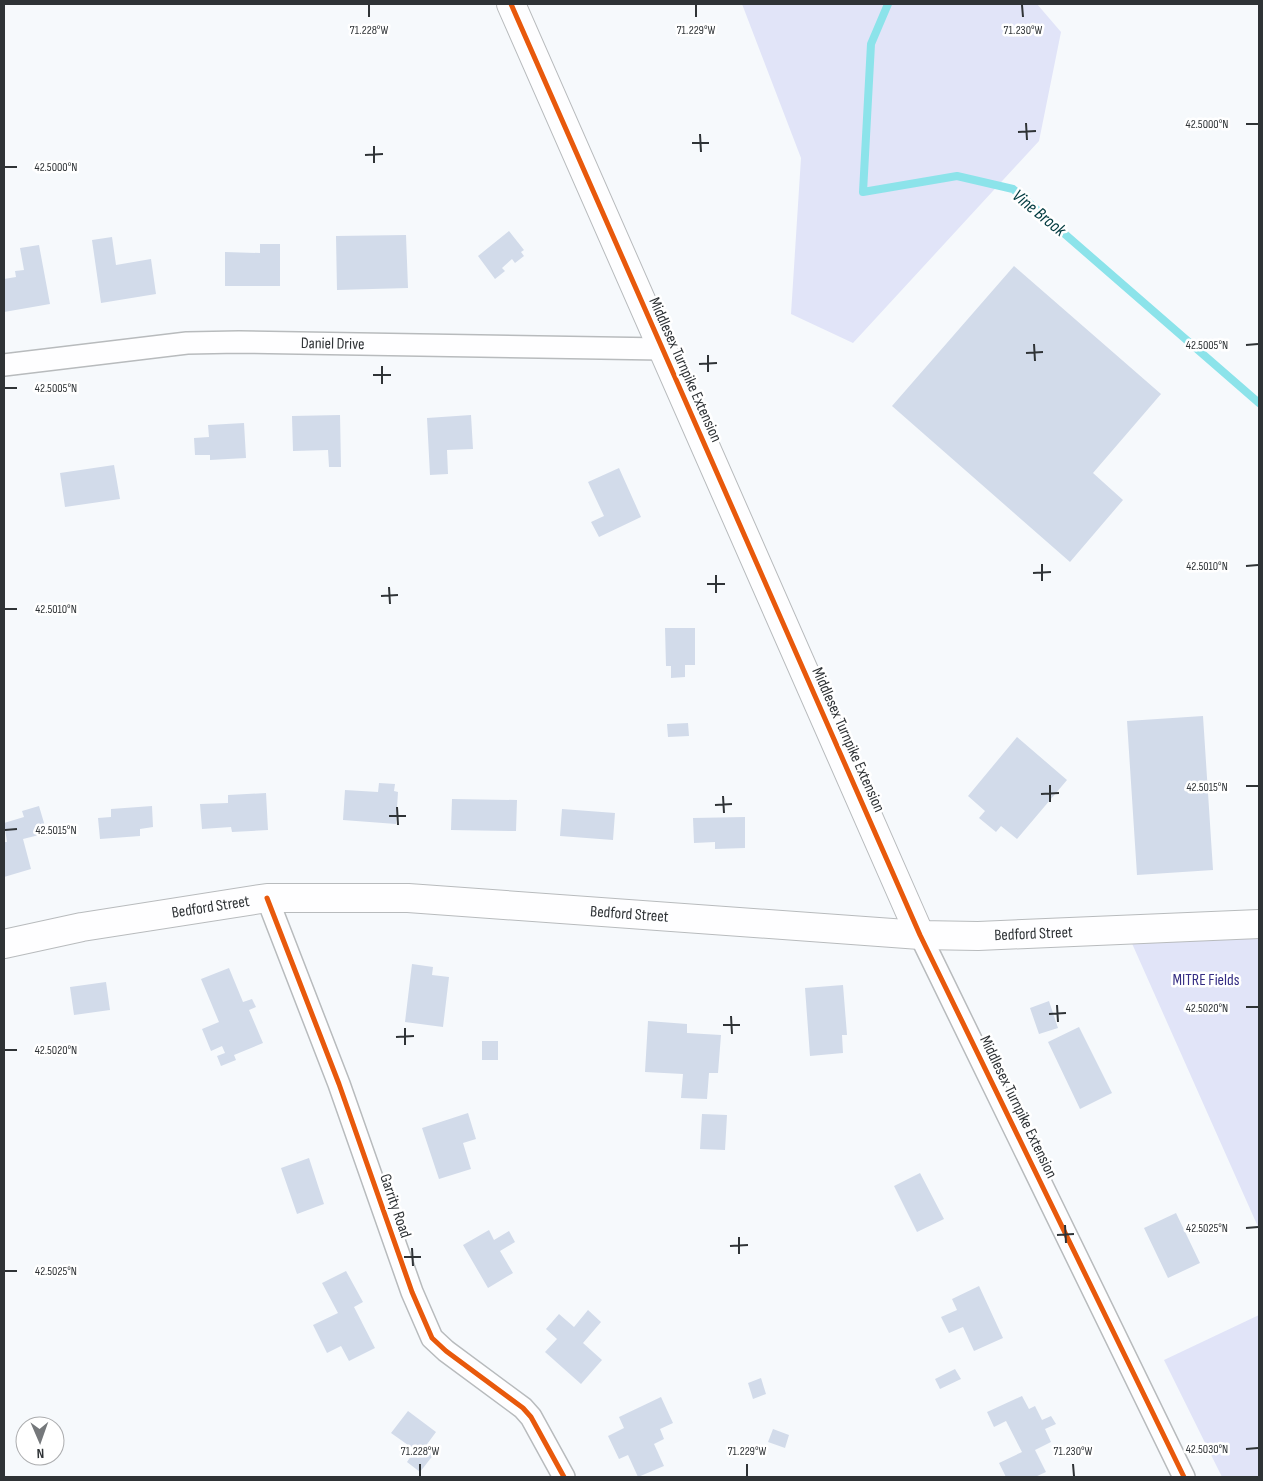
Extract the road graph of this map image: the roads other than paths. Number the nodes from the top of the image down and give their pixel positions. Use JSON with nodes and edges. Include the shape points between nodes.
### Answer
{"nodes":[{"id":1,"x":510,"y":4,"type":"edge"},
{"id":2,"x":662,"y":349,"type":"junction"},
{"id":3,"x":4,"y":366,"type":"edge"},
{"id":4,"x":267,"y":898,"type":"junction"},
{"id":5,"x":1259,"y":924,"type":"edge"},
{"id":6,"x":920,"y":935,"type":"junction"},
{"id":7,"x":4,"y":944,"type":"edge"},
{"id":8,"x":564,"y":1477,"type":"edge"},
{"id":9,"x":1184,"y":1477,"type":"edge"}],
"edges":[{"from":1,"to":2,"type":"main road","name":"Middlesex Turnpike Extension"},
{"from":2,"to":3,"type":"street","name":"Daniel Drive","via":[[239,342],[187,344]]},
{"from":2,"to":6,"type":"main road","name":"Middlesex Turnpike Extension"},
{"from":4,"to":6,"type":"main road","name":"Bedford Street","via":[[408,898]]},
{"from":4,"to":7,"type":"main road","name":"Bedford Street","via":[[82,927]]},
{"from":4,"to":8,"type":"street","name":"Garrity Road","via":[[339,1084],[412,1292],[432,1338],[524,1408]]},
{"from":5,"to":6,"type":"main road","name":"Bedford Street","via":[[978,936]]},
{"from":6,"to":9,"type":"street","name":"Middlesex Turnpike Extension"}]}
